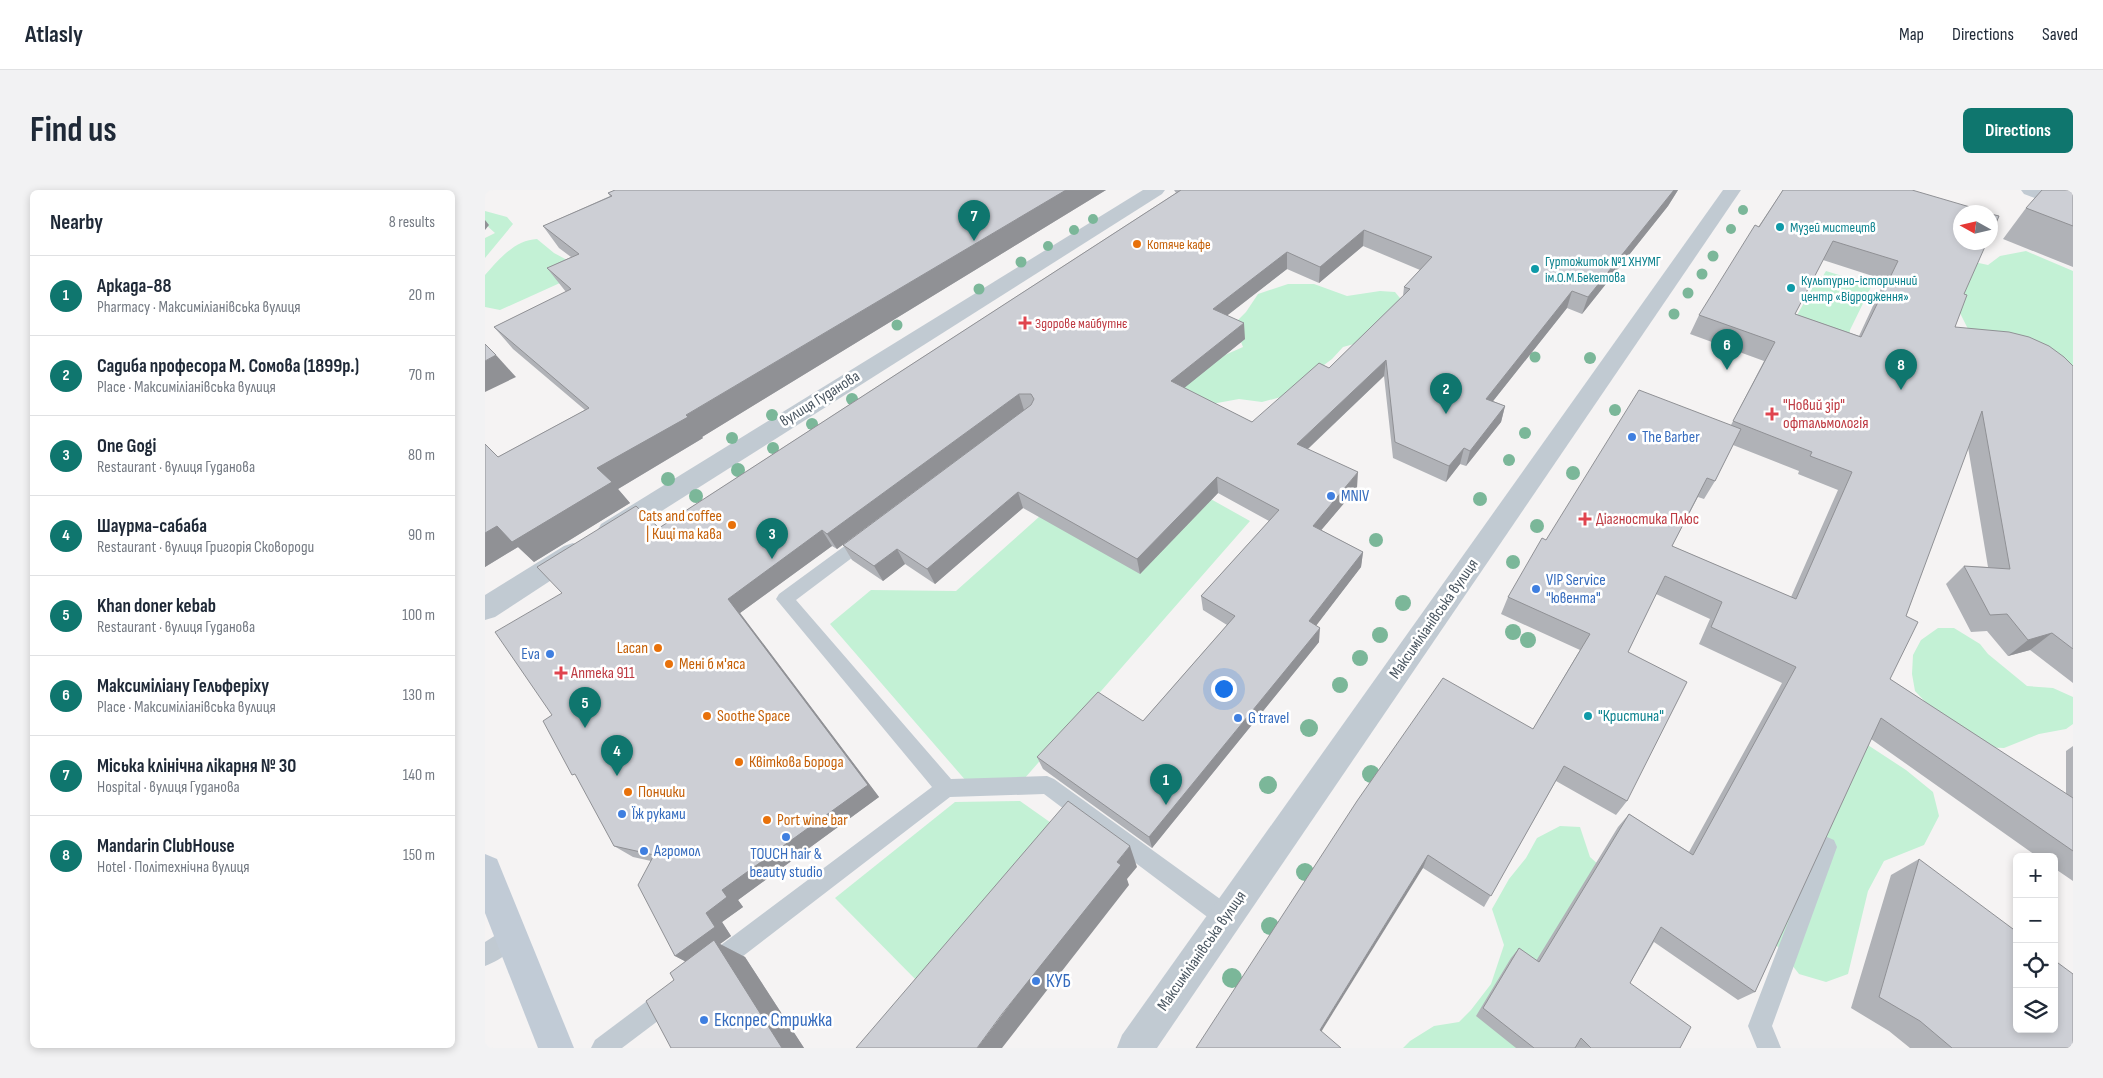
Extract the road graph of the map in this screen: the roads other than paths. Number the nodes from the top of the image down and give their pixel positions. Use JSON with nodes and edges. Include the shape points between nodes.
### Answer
{"nodes":[{"id":1,"x":1156,"y":190,"type":"edge"},
{"id":2,"x":1732,"y":190,"type":"edge"},
{"id":3,"x":2031,"y":190,"type":"edge"},
{"id":4,"x":2073,"y":206,"type":"edge"},
{"id":5,"x":880,"y":528,"type":"edge"},
{"id":6,"x":485,"y":609,"type":"edge"},
{"id":7,"x":946,"y":788,"type":"junction"},
{"id":8,"x":1827,"y":847,"type":"edge"},
{"id":9,"x":485,"y":870,"type":"edge"},
{"id":10,"x":1226,"y":917,"type":"junction"},
{"id":11,"x":498,"y":946,"type":"edge"},
{"id":12,"x":556,"y":1048,"type":"edge"},
{"id":13,"x":603,"y":1048,"type":"edge"},
{"id":14,"x":1135,"y":1048,"type":"edge"},
{"id":15,"x":1769,"y":1048,"type":"edge"}],
"edges":[{"from":1,"to":6,"type":"street","name":"вулиця Гуданова"},
{"from":2,"to":10,"type":"street","name":"Максиміліанівська вулиця"},
{"from":3,"to":4,"type":"street"},
{"from":5,"to":7,"type":"lane","via":[[785,599]]},
{"from":7,"to":10,"type":"lane","via":[[1047,785]]},
{"from":7,"to":13,"type":"lane"},
{"from":8,"to":15,"type":"lane","via":[[1760,1026]]},
{"from":9,"to":11,"type":"main road"},
{"from":10,"to":14,"type":"street","name":"Максиміліанівська вулиця"},
{"from":11,"to":12,"type":"main road"}]}
